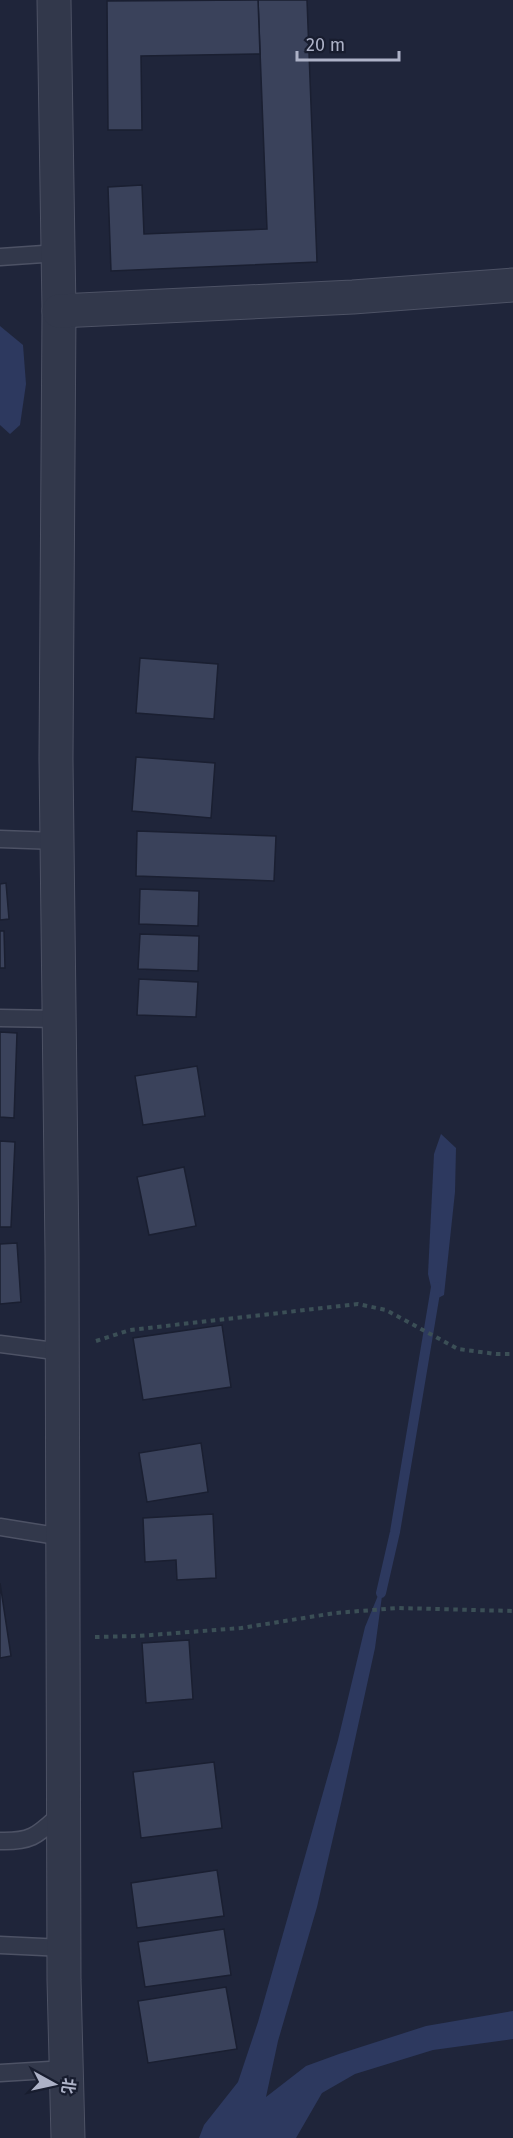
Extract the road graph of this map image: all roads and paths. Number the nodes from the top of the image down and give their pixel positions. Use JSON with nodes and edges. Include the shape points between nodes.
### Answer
{"nodes":[{"id":1,"x":54,"y":0,"type":"edge"},
{"id":2,"x":58,"y":253,"type":"junction"},
{"id":3,"x":0,"y":257,"type":"edge"},
{"id":4,"x":513,"y":285,"type":"edge"},
{"id":5,"x":59,"y":311,"type":"junction"},
{"id":6,"x":0,"y":839,"type":"edge"},
{"id":7,"x":57,"y":842,"type":"junction"},
{"id":8,"x":0,"y":1018,"type":"edge"},
{"id":9,"x":59,"y":1019,"type":"junction"},
{"id":10,"x":0,"y":1344,"type":"edge"},
{"id":11,"x":62,"y":1352,"type":"junction"},
{"id":12,"x":513,"y":1354,"type":"edge"},
{"id":13,"x":0,"y":1527,"type":"edge"},
{"id":14,"x":63,"y":1537,"type":"junction"},
{"id":15,"x":513,"y":1611,"type":"edge"},
{"id":16,"x":63,"y":1637,"type":"junction"},
{"id":17,"x":64,"y":1811,"type":"junction"},
{"id":18,"x":0,"y":1841,"type":"edge"},
{"id":19,"x":0,"y":1945,"type":"edge"},
{"id":20,"x":64,"y":1948,"type":"junction"},
{"id":21,"x":66,"y":2069,"type":"junction"},
{"id":22,"x":0,"y":2073,"type":"edge"},
{"id":23,"x":68,"y":2138,"type":"edge"}],
"edges":[{"from":1,"to":2,"type":"street"},
{"from":2,"to":3,"type":"lane"},
{"from":2,"to":5,"type":"street"},
{"from":4,"to":5,"type":"street"},
{"from":5,"to":7,"type":"street"},
{"from":6,"to":7,"type":"lane"},
{"from":7,"to":9,"type":"street"},
{"from":8,"to":9,"type":"lane"},
{"from":9,"to":11,"type":"street"},
{"from":10,"to":11,"type":"lane"},
{"from":11,"to":12,"type":"path","via":[[129,1330],[358,1304],[386,1310],[458,1349]]},
{"from":11,"to":14,"type":"street"},
{"from":13,"to":14,"type":"lane"},
{"from":14,"to":16,"type":"street"},
{"from":15,"to":16,"type":"path","via":[[391,1609],[335,1613],[241,1628]]},
{"from":16,"to":17,"type":"street"},
{"from":17,"to":18,"type":"lane","via":[[36,1836],[20,1842]]},
{"from":17,"to":20,"type":"street"},
{"from":19,"to":20,"type":"lane"},
{"from":20,"to":21,"type":"street"},
{"from":21,"to":22,"type":"lane"},
{"from":21,"to":23,"type":"street"}]}
